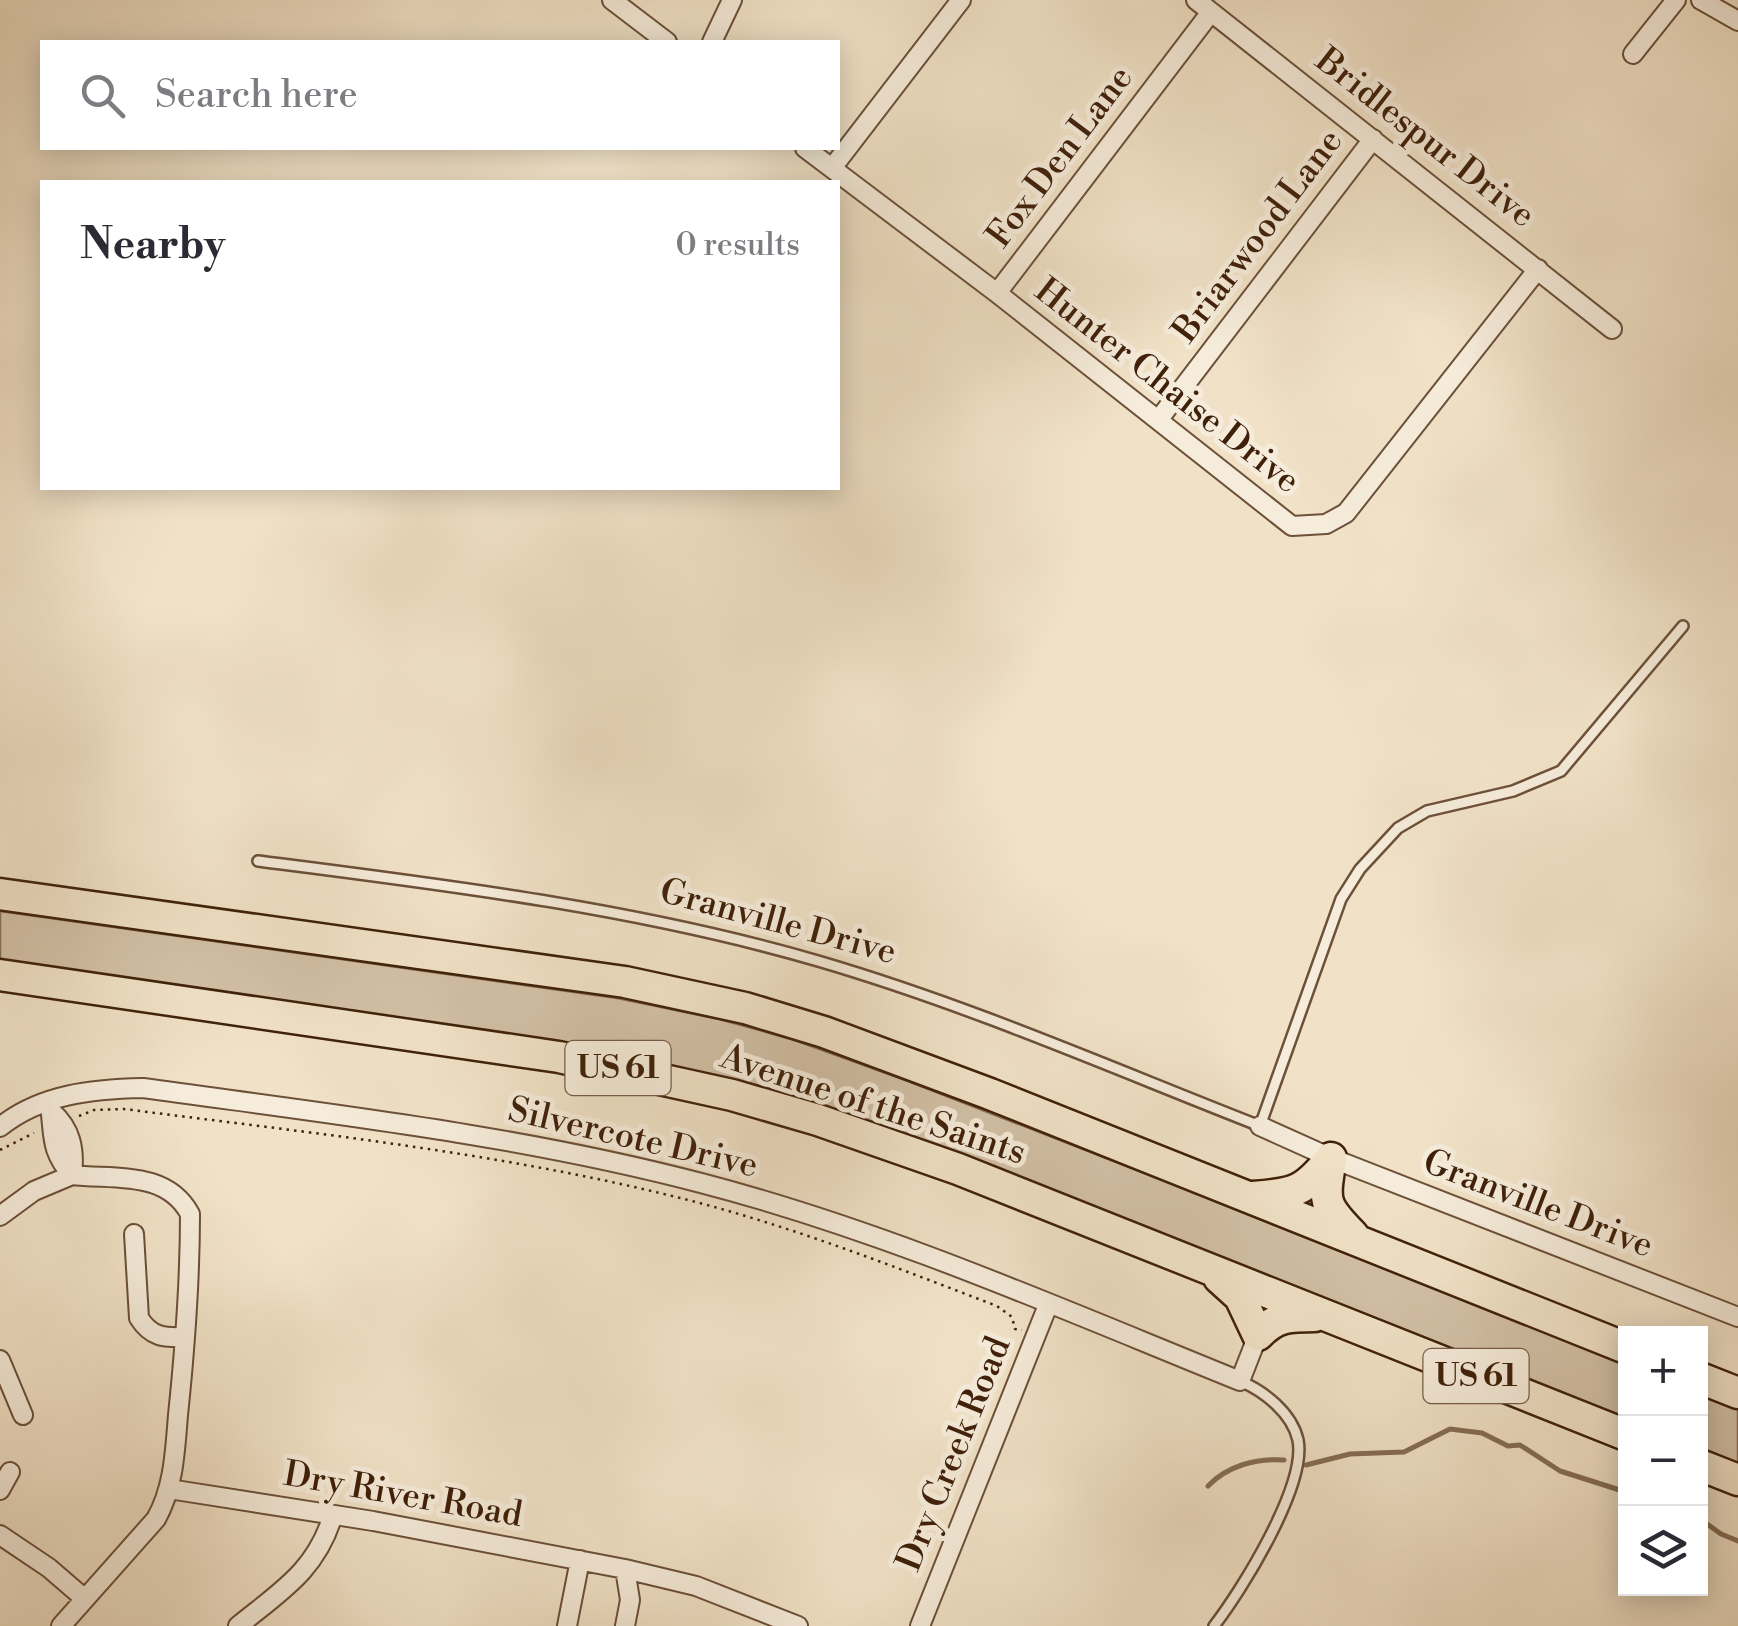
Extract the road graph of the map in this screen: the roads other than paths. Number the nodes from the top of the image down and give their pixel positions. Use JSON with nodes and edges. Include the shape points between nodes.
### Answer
{"nodes":[{"id":1,"x":612,"y":0,"type":"edge"},
{"id":2,"x":732,"y":0,"type":"edge"},
{"id":3,"x":961,"y":0,"type":"edge"},
{"id":4,"x":1196,"y":0,"type":"edge"},
{"id":5,"x":1676,"y":0,"type":"edge"},
{"id":6,"x":1701,"y":0,"type":"edge"},
{"id":7,"x":1211,"y":12,"type":"junction"},
{"id":8,"x":1738,"y":21,"type":"edge"},
{"id":9,"x":665,"y":40,"type":"edge"},
{"id":10,"x":713,"y":40,"type":"edge"},
{"id":11,"x":1633,"y":54,"type":"dead end"},
{"id":12,"x":1373,"y":139,"type":"junction"},
{"id":13,"x":808,"y":150,"type":"edge"},
{"id":14,"x":832,"y":168,"type":"junction"},
{"id":15,"x":1538,"y":269,"type":"junction"},
{"id":16,"x":997,"y":293,"type":"junction"},
{"id":17,"x":1612,"y":329,"type":"dead end"},
{"id":18,"x":1159,"y":419,"type":"junction"},
{"id":19,"x":1683,"y":626,"type":"dead end"},
{"id":20,"x":258,"y":861,"type":"dead end"},
{"id":21,"x":0,"y":894,"type":"edge"},
{"id":22,"x":0,"y":975,"type":"edge"},
{"id":23,"x":53,"y":1116,"type":"junction"},
{"id":24,"x":1260,"y":1126,"type":"junction"},
{"id":25,"x":0,"y":1127,"type":"edge"},
{"id":26,"x":1330,"y":1158,"type":"junction"},
{"id":27,"x":72,"y":1175,"type":"junction"},
{"id":28,"x":1249,"y":1197,"type":"junction"},
{"id":29,"x":0,"y":1216,"type":"edge"},
{"id":30,"x":134,"y":1234,"type":"dead end"},
{"id":31,"x":1360,"y":1242,"type":"junction"},
{"id":32,"x":1210,"y":1269,"type":"junction"},
{"id":33,"x":1048,"y":1305,"type":"junction"},
{"id":34,"x":1734,"y":1309,"type":"edge"},
{"id":35,"x":1327,"y":1316,"type":"junction"},
{"id":36,"x":1258,"y":1334,"type":"junction"},
{"id":37,"x":185,"y":1337,"type":"junction"},
{"id":38,"x":1618,"y":1345,"type":"edge"},
{"id":39,"x":0,"y":1360,"type":"edge"},
{"id":40,"x":1708,"y":1381,"type":"edge"},
{"id":41,"x":1240,"y":1382,"type":"junction"},
{"id":42,"x":1738,"y":1392,"type":"edge"},
{"id":43,"x":24,"y":1415,"type":"dead end"},
{"id":44,"x":1618,"y":1431,"type":"edge"},
{"id":45,"x":1708,"y":1467,"type":"edge"},
{"id":46,"x":10,"y":1472,"type":"dead end"},
{"id":47,"x":1738,"y":1480,"type":"edge"},
{"id":48,"x":169,"y":1489,"type":"junction"},
{"id":49,"x":0,"y":1490,"type":"edge"},
{"id":50,"x":332,"y":1515,"type":"junction"},
{"id":51,"x":0,"y":1535,"type":"edge"},
{"id":52,"x":580,"y":1560,"type":"junction"},
{"id":53,"x":626,"y":1569,"type":"junction"},
{"id":54,"x":86,"y":1599,"type":"junction"},
{"id":55,"x":61,"y":1626,"type":"edge"},
{"id":56,"x":238,"y":1626,"type":"edge"},
{"id":57,"x":566,"y":1626,"type":"edge"},
{"id":58,"x":625,"y":1626,"type":"edge"},
{"id":59,"x":798,"y":1626,"type":"edge"},
{"id":60,"x":920,"y":1626,"type":"edge"},
{"id":61,"x":1214,"y":1626,"type":"edge"}],
"edges":[{"from":1,"to":9,"type":"street"},
{"from":2,"to":10,"type":"street"},
{"from":3,"to":14,"type":"street"},
{"from":4,"to":7,"type":"street","name":"Bridlespur Drive"},
{"from":5,"to":11,"type":"street"},
{"from":6,"to":8,"type":"street"},
{"from":7,"to":12,"type":"street","name":"Bridlespur Drive"},
{"from":7,"to":16,"type":"street","name":"Fox Den Lane"},
{"from":12,"to":15,"type":"street","name":"Bridlespur Drive"},
{"from":12,"to":18,"type":"street","name":"Briarwood Lane"},
{"from":13,"to":14,"type":"street","name":"Hunter Chaise Drive"},
{"from":14,"to":16,"type":"street","name":"Hunter Chaise Drive"},
{"from":15,"to":17,"type":"street","name":"Bridlespur Drive"},
{"from":15,"to":18,"type":"street","name":"Hunter Chaise Drive","via":[[1346,513],[1326,524],[1292,526]]},
{"from":16,"to":18,"type":"street","name":"Hunter Chaise Drive"},
{"from":19,"to":24,"type":"lane","via":[[1560,772],[1513,791],[1427,811],[1398,828],[1360,869],[1341,899]]},
{"from":20,"to":24,"type":"lane","name":"Granville Drive","via":[[568,905],[720,935],[910,991]]},
{"from":21,"to":28,"type":"highway","name":"Avenue of the Saints","number":"US 61","via":[[711,1000],[906,1062]]},
{"from":22,"to":32,"type":"highway","name":"Avenue of the Saints","number":"US 61","via":[[541,1054],[698,1086],[902,1148]]},
{"from":23,"to":25,"type":"street","name":"Silvercote Drive"},
{"from":23,"to":27,"type":"street","via":[[59,1161]]},
{"from":23,"to":33,"type":"street","name":"Silvercote Drive","via":[[62,1095],[142,1088],[620,1163],[804,1214]]},
{"from":24,"to":26,"type":"street","name":"Granville Drive"},
{"from":26,"to":28,"type":"highway","via":[[1299,1190]]},
{"from":26,"to":31,"type":"highway","via":[[1328,1209]]},
{"from":26,"to":34,"type":"street","name":"Granville Drive"},
{"from":27,"to":29,"type":"street"},
{"from":27,"to":37,"type":"street","via":[[150,1181],[182,1199],[190,1214]]},
{"from":28,"to":31,"type":"highway","name":"Avenue of the Saints","number":"US 61"},
{"from":30,"to":37,"type":"street","via":[[139,1318],[156,1336]]},
{"from":31,"to":38,"type":"highway","name":"Avenue of the Saints","number":"US 61"},
{"from":32,"to":35,"type":"highway","name":"Avenue of the Saints","number":"US 61"},
{"from":32,"to":36,"type":"highway","via":[[1240,1296]]},
{"from":33,"to":41,"type":"street","name":"Silvercote Drive"},
{"from":33,"to":60,"type":"street","name":"Dry Creek Road"},
{"from":35,"to":36,"type":"highway","via":[[1282,1316]]},
{"from":35,"to":44,"type":"highway","name":"Avenue of the Saints","number":"US 61"},
{"from":36,"to":41,"type":"street"},
{"from":37,"to":48,"type":"street"},
{"from":39,"to":43,"type":"street"},
{"from":40,"to":42,"type":"highway"},
{"from":41,"to":61,"type":"lane","via":[[1286,1415],[1298,1440],[1295,1478],[1264,1547]]},
{"from":45,"to":47,"type":"highway"},
{"from":46,"to":49,"type":"street"},
{"from":48,"to":50,"type":"street","name":"Dry River Road"},
{"from":48,"to":54,"type":"street","via":[[156,1520]]},
{"from":50,"to":52,"type":"street","name":"Dry River Road"},
{"from":50,"to":56,"type":"street","via":[[304,1573]]},
{"from":51,"to":54,"type":"street"},
{"from":52,"to":53,"type":"street","name":"Dry River Road"},
{"from":52,"to":57,"type":"street"},
{"from":53,"to":58,"type":"street"},
{"from":53,"to":59,"type":"street","name":"Dry River Road","via":[[696,1586]]},
{"from":54,"to":55,"type":"street"}]}
